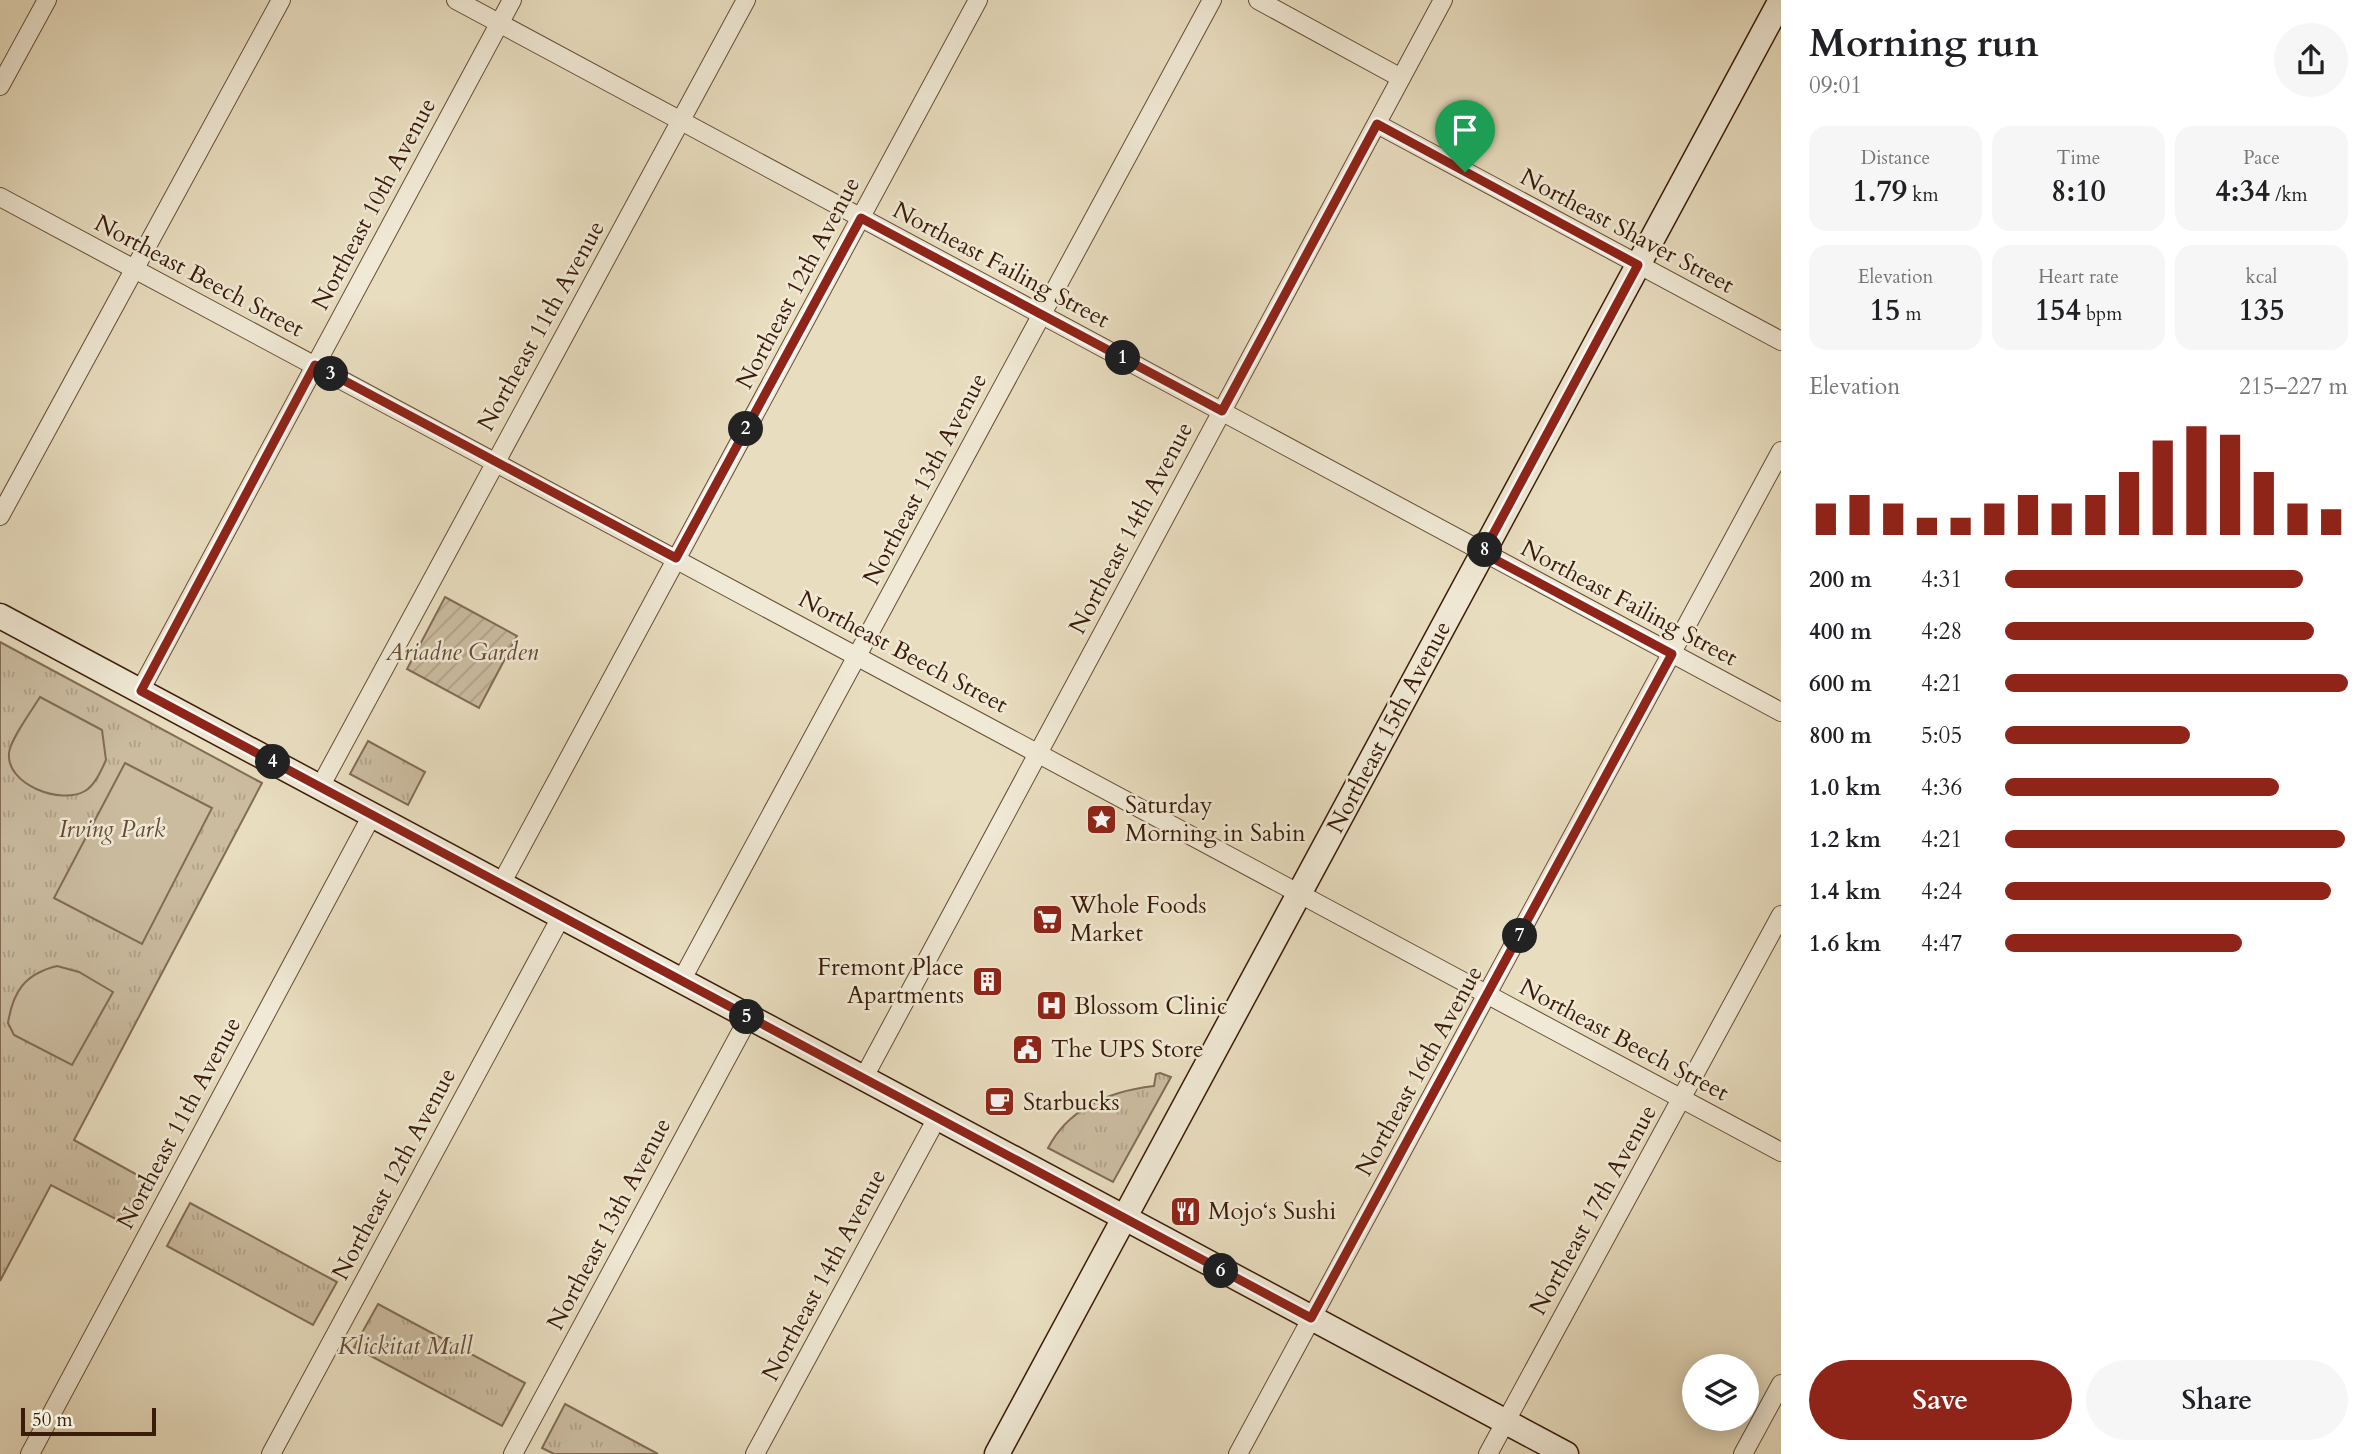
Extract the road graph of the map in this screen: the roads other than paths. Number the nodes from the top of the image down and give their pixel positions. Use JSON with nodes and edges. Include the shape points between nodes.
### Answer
{"nodes":[{"id":1,"x":47,"y":0,"type":"edge"},
{"id":2,"x":281,"y":0,"type":"edge"},
{"id":3,"x":456,"y":0,"type":"edge"},
{"id":4,"x":512,"y":0,"type":"edge"},
{"id":5,"x":746,"y":0,"type":"edge"},
{"id":6,"x":978,"y":0,"type":"edge"},
{"id":7,"x":1212,"y":0,"type":"edge"},
{"id":8,"x":1258,"y":0,"type":"edge"},
{"id":9,"x":1443,"y":0,"type":"edge"},
{"id":10,"x":1781,"y":0,"type":"edge"},
{"id":11,"x":500,"y":23,"type":"junction"},
{"id":12,"x":1401,"y":78,"type":"junction"},
{"id":13,"x":0,"y":86,"type":"edge"},
{"id":14,"x":682,"y":120,"type":"junction"},
{"id":15,"x":1377,"y":124,"type":"junction"},
{"id":16,"x":0,"y":197,"type":"edge"},
{"id":17,"x":861,"y":218,"type":"junction"},
{"id":18,"x":1638,"y":265,"type":"junction"},
{"id":19,"x":135,"y":270,"type":"junction"},
{"id":20,"x":1041,"y":314,"type":"junction"},
{"id":21,"x":1781,"y":341,"type":"edge"},
{"id":22,"x":315,"y":365,"type":"junction"},
{"id":23,"x":1222,"y":411,"type":"junction"},
{"id":24,"x":1781,"y":451,"type":"edge"},
{"id":25,"x":495,"y":462,"type":"junction"},
{"id":26,"x":0,"y":516,"type":"edge"},
{"id":27,"x":1483,"y":553,"type":"junction"},
{"id":28,"x":676,"y":558,"type":"junction"},
{"id":29,"x":0,"y":616,"type":"edge"},
{"id":30,"x":1672,"y":654,"type":"junction"},
{"id":31,"x":858,"y":655,"type":"junction"},
{"id":32,"x":141,"y":691,"type":"junction"},
{"id":33,"x":1781,"y":712,"type":"edge"},
{"id":34,"x":1038,"y":753,"type":"junction"},
{"id":35,"x":320,"y":787,"type":"junction"},
{"id":36,"x":372,"y":815,"type":"junction"},
{"id":37,"x":501,"y":884,"type":"junction"},
{"id":38,"x":1299,"y":895,"type":"junction"},
{"id":39,"x":1781,"y":915,"type":"edge"},
{"id":40,"x":561,"y":917,"type":"junction"},
{"id":41,"x":681,"y":981,"type":"junction"},
{"id":42,"x":1488,"y":996,"type":"junction"},
{"id":43,"x":749,"y":1017,"type":"junction"},
{"id":44,"x":863,"y":1079,"type":"junction"},
{"id":45,"x":1681,"y":1099,"type":"junction"},
{"id":46,"x":936,"y":1118,"type":"junction"},
{"id":47,"x":1781,"y":1152,"type":"edge"},
{"id":48,"x":1124,"y":1219,"type":"junction"},
{"id":49,"x":1311,"y":1318,"type":"junction"},
{"id":50,"x":1781,"y":1384,"type":"edge"},
{"id":51,"x":1506,"y":1422,"type":"junction"},
{"id":52,"x":30,"y":1454,"type":"edge"},
{"id":53,"x":271,"y":1454,"type":"edge"},
{"id":54,"x":513,"y":1454,"type":"edge"},
{"id":55,"x":755,"y":1454,"type":"edge"},
{"id":56,"x":997,"y":1454,"type":"edge"},
{"id":57,"x":1238,"y":1454,"type":"edge"},
{"id":58,"x":1488,"y":1454,"type":"edge"},
{"id":59,"x":1566,"y":1454,"type":"edge"},
{"id":60,"x":1743,"y":1454,"type":"edge"}],
"edges":[{"from":1,"to":13,"type":"street"},
{"from":2,"to":19,"type":"street"},
{"from":3,"to":11,"type":"street","name":"Northeast Failing Street"},
{"from":4,"to":11,"type":"street","name":"Northeast 10th Avenue"},
{"from":5,"to":14,"type":"street","name":"Northeast 11th Avenue"},
{"from":6,"to":17,"type":"street","name":"Northeast 12th Avenue"},
{"from":7,"to":20,"type":"street","name":"Northeast 13th Avenue"},
{"from":8,"to":12,"type":"street"},
{"from":9,"to":12,"type":"street","name":"Northeast 14th Avenue"},
{"from":10,"to":18,"type":"main road","name":"Northeast 15th Avenue"},
{"from":11,"to":14,"type":"street","name":"Northeast Failing Street"},
{"from":11,"to":22,"type":"street","name":"Northeast 10th Avenue"},
{"from":12,"to":15,"type":"street","name":"Northeast 14th Avenue"},
{"from":14,"to":17,"type":"street","name":"Northeast Failing Street"},
{"from":14,"to":25,"type":"street","name":"Northeast 11th Avenue"},
{"from":15,"to":18,"type":"street","name":"Northeast Shaver Street"},
{"from":15,"to":23,"type":"street","name":"Northeast 14th Avenue"},
{"from":16,"to":19,"type":"street","name":"Northeast Beech Street"},
{"from":17,"to":20,"type":"street","name":"Northeast Failing Street"},
{"from":17,"to":28,"type":"street","name":"Northeast 12th Avenue"},
{"from":18,"to":21,"type":"street","name":"Northeast Shaver Street"},
{"from":18,"to":27,"type":"main road","name":"Northeast 15th Avenue"},
{"from":19,"to":22,"type":"street","name":"Northeast Beech Street"},
{"from":19,"to":26,"type":"street"},
{"from":20,"to":23,"type":"street","name":"Northeast Failing Street"},
{"from":20,"to":31,"type":"street","name":"Northeast 13th Avenue"},
{"from":22,"to":25,"type":"street","name":"Northeast Beech Street"},
{"from":22,"to":32,"type":"street","name":"Northeast 10th Avenue"},
{"from":23,"to":27,"type":"street","name":"Northeast Failing Street"},
{"from":23,"to":34,"type":"street","name":"Northeast 14th Avenue"},
{"from":24,"to":30,"type":"street","name":"Northeast 16th Avenue"},
{"from":25,"to":28,"type":"street","name":"Northeast Beech Street"},
{"from":25,"to":35,"type":"street","name":"Northeast 11th Avenue"},
{"from":27,"to":30,"type":"street","name":"Northeast Failing Street"},
{"from":27,"to":38,"type":"main road","name":"Northeast 15th Avenue"},
{"from":28,"to":31,"type":"street","name":"Northeast Beech Street"},
{"from":28,"to":37,"type":"street","name":"Northeast 12th Avenue"},
{"from":29,"to":32,"type":"main road"},
{"from":30,"to":33,"type":"street","name":"Northeast Failing Street"},
{"from":30,"to":42,"type":"street","name":"Northeast 16th Avenue"},
{"from":31,"to":34,"type":"street","name":"Northeast Beech Street"},
{"from":31,"to":41,"type":"street","name":"Northeast 13th Avenue"},
{"from":32,"to":35,"type":"main road"},
{"from":34,"to":38,"type":"street","name":"Northeast Beech Street"},
{"from":34,"to":44,"type":"street","name":"Northeast 14th Avenue"},
{"from":35,"to":36,"type":"main road"},
{"from":36,"to":37,"type":"main road"},
{"from":36,"to":52,"type":"street","name":"Northeast 11th Avenue"},
{"from":37,"to":40,"type":"main road"},
{"from":38,"to":42,"type":"street","name":"Northeast Beech Street"},
{"from":38,"to":48,"type":"main road","name":"Northeast 15th Avenue"},
{"from":39,"to":45,"type":"street","name":"Northeast 17th Avenue"},
{"from":40,"to":41,"type":"main road"},
{"from":40,"to":53,"type":"street","name":"Northeast 12th Avenue"},
{"from":41,"to":43,"type":"main road"},
{"from":42,"to":45,"type":"street","name":"Northeast Beech Street"},
{"from":42,"to":49,"type":"street","name":"Northeast 16th Avenue"},
{"from":43,"to":44,"type":"main road"},
{"from":43,"to":54,"type":"street","name":"Northeast 13th Avenue"},
{"from":44,"to":46,"type":"main road"},
{"from":45,"to":47,"type":"street","name":"Northeast Beech Street"},
{"from":45,"to":51,"type":"street","name":"Northeast 17th Avenue"},
{"from":46,"to":48,"type":"main road"},
{"from":46,"to":55,"type":"street","name":"Northeast 14th Avenue"},
{"from":48,"to":49,"type":"main road"},
{"from":48,"to":56,"type":"main road","name":"Northeast 15th Avenue"},
{"from":49,"to":51,"type":"main road"},
{"from":49,"to":57,"type":"street","name":"Northeast 16th Avenue"},
{"from":50,"to":60,"type":"street"},
{"from":51,"to":58,"type":"street","name":"Northeast 17th Avenue"},
{"from":51,"to":59,"type":"main road"}]}
